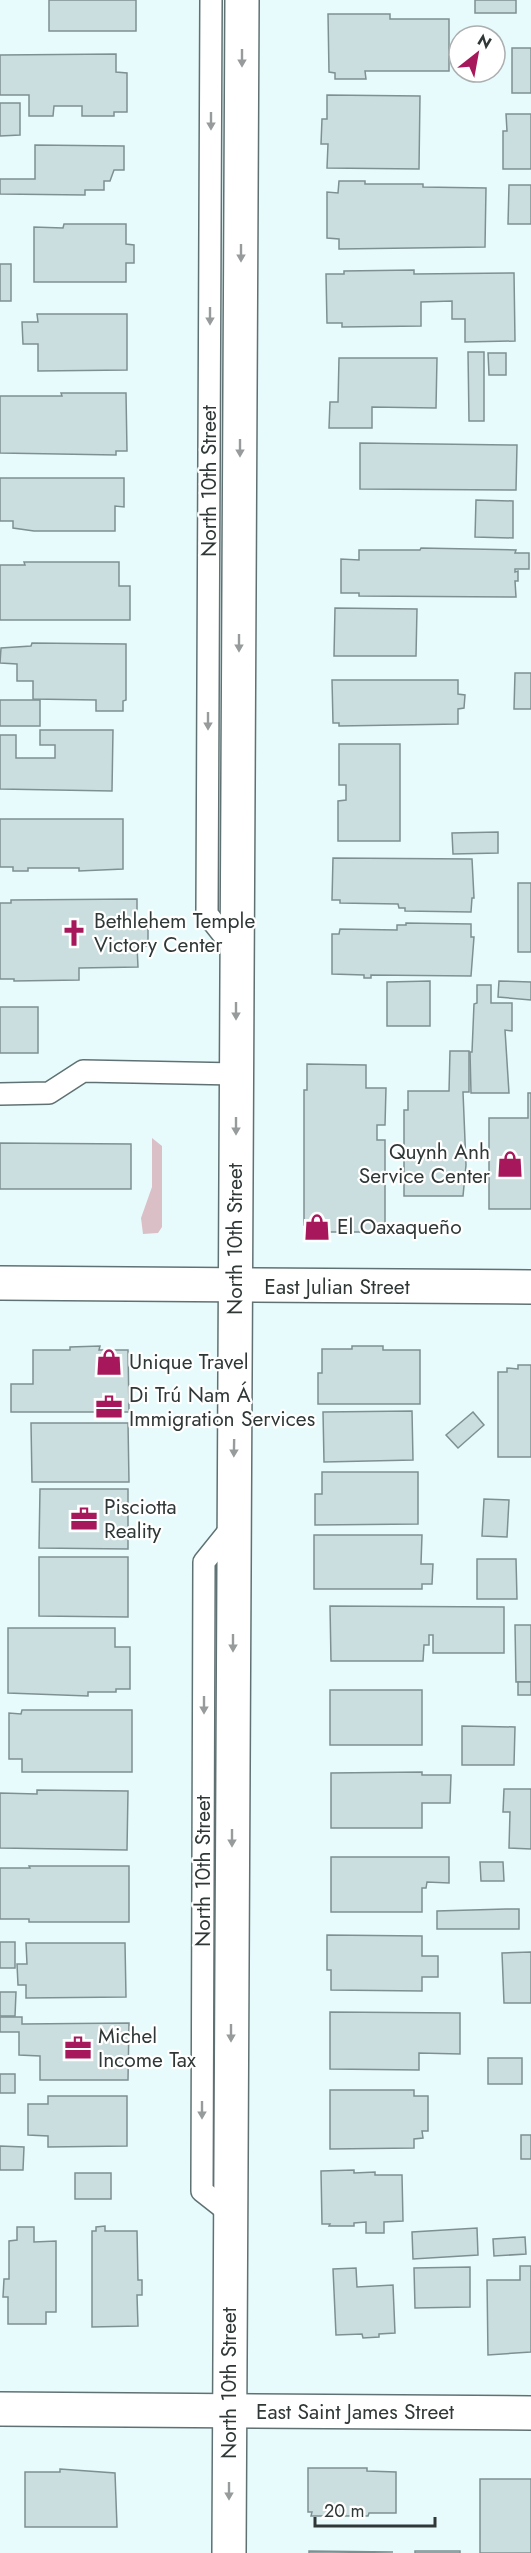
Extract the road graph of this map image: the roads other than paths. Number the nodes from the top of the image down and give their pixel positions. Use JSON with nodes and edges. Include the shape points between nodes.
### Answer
{"nodes":[{"id":1,"x":211,"y":0,"type":"edge"},
{"id":2,"x":242,"y":0,"type":"edge"},
{"id":3,"x":237,"y":952,"type":"junction"},
{"id":4,"x":236,"y":1074,"type":"junction"},
{"id":5,"x":0,"y":1094,"type":"edge"},
{"id":6,"x":0,"y":1284,"type":"edge"},
{"id":7,"x":234,"y":1285,"type":"junction"},
{"id":8,"x":531,"y":1287,"type":"edge"},
{"id":9,"x":0,"y":2409,"type":"edge"},
{"id":10,"x":230,"y":2411,"type":"junction"},
{"id":11,"x":531,"y":2413,"type":"edge"},
{"id":12,"x":229,"y":2553,"type":"edge"}],
"edges":[{"from":1,"to":3,"type":"lane","name":"North 10th Street","one_way":true,"via":[[207,914]]},
{"from":2,"to":3,"type":"main road","name":"North 10th Street","one_way":true},
{"from":3,"to":4,"type":"main road","name":"North 10th Street","one_way":true},
{"from":4,"to":5,"type":"lane","via":[[83,1071],[49,1093]]},
{"from":4,"to":7,"type":"main road","name":"North 10th Street","one_way":true},
{"from":6,"to":7,"type":"main road","name":"East Julian Street"},
{"from":7,"to":8,"type":"main road","name":"East Julian Street"},
{"from":7,"to":10,"type":"main road","name":"North 10th Street","one_way":true},
{"from":9,"to":10,"type":"main road","name":"East Saint James Street"},
{"from":10,"to":11,"type":"main road","name":"East Saint James Street"},
{"from":10,"to":12,"type":"main road","name":"North 10th Street","one_way":true}]}
